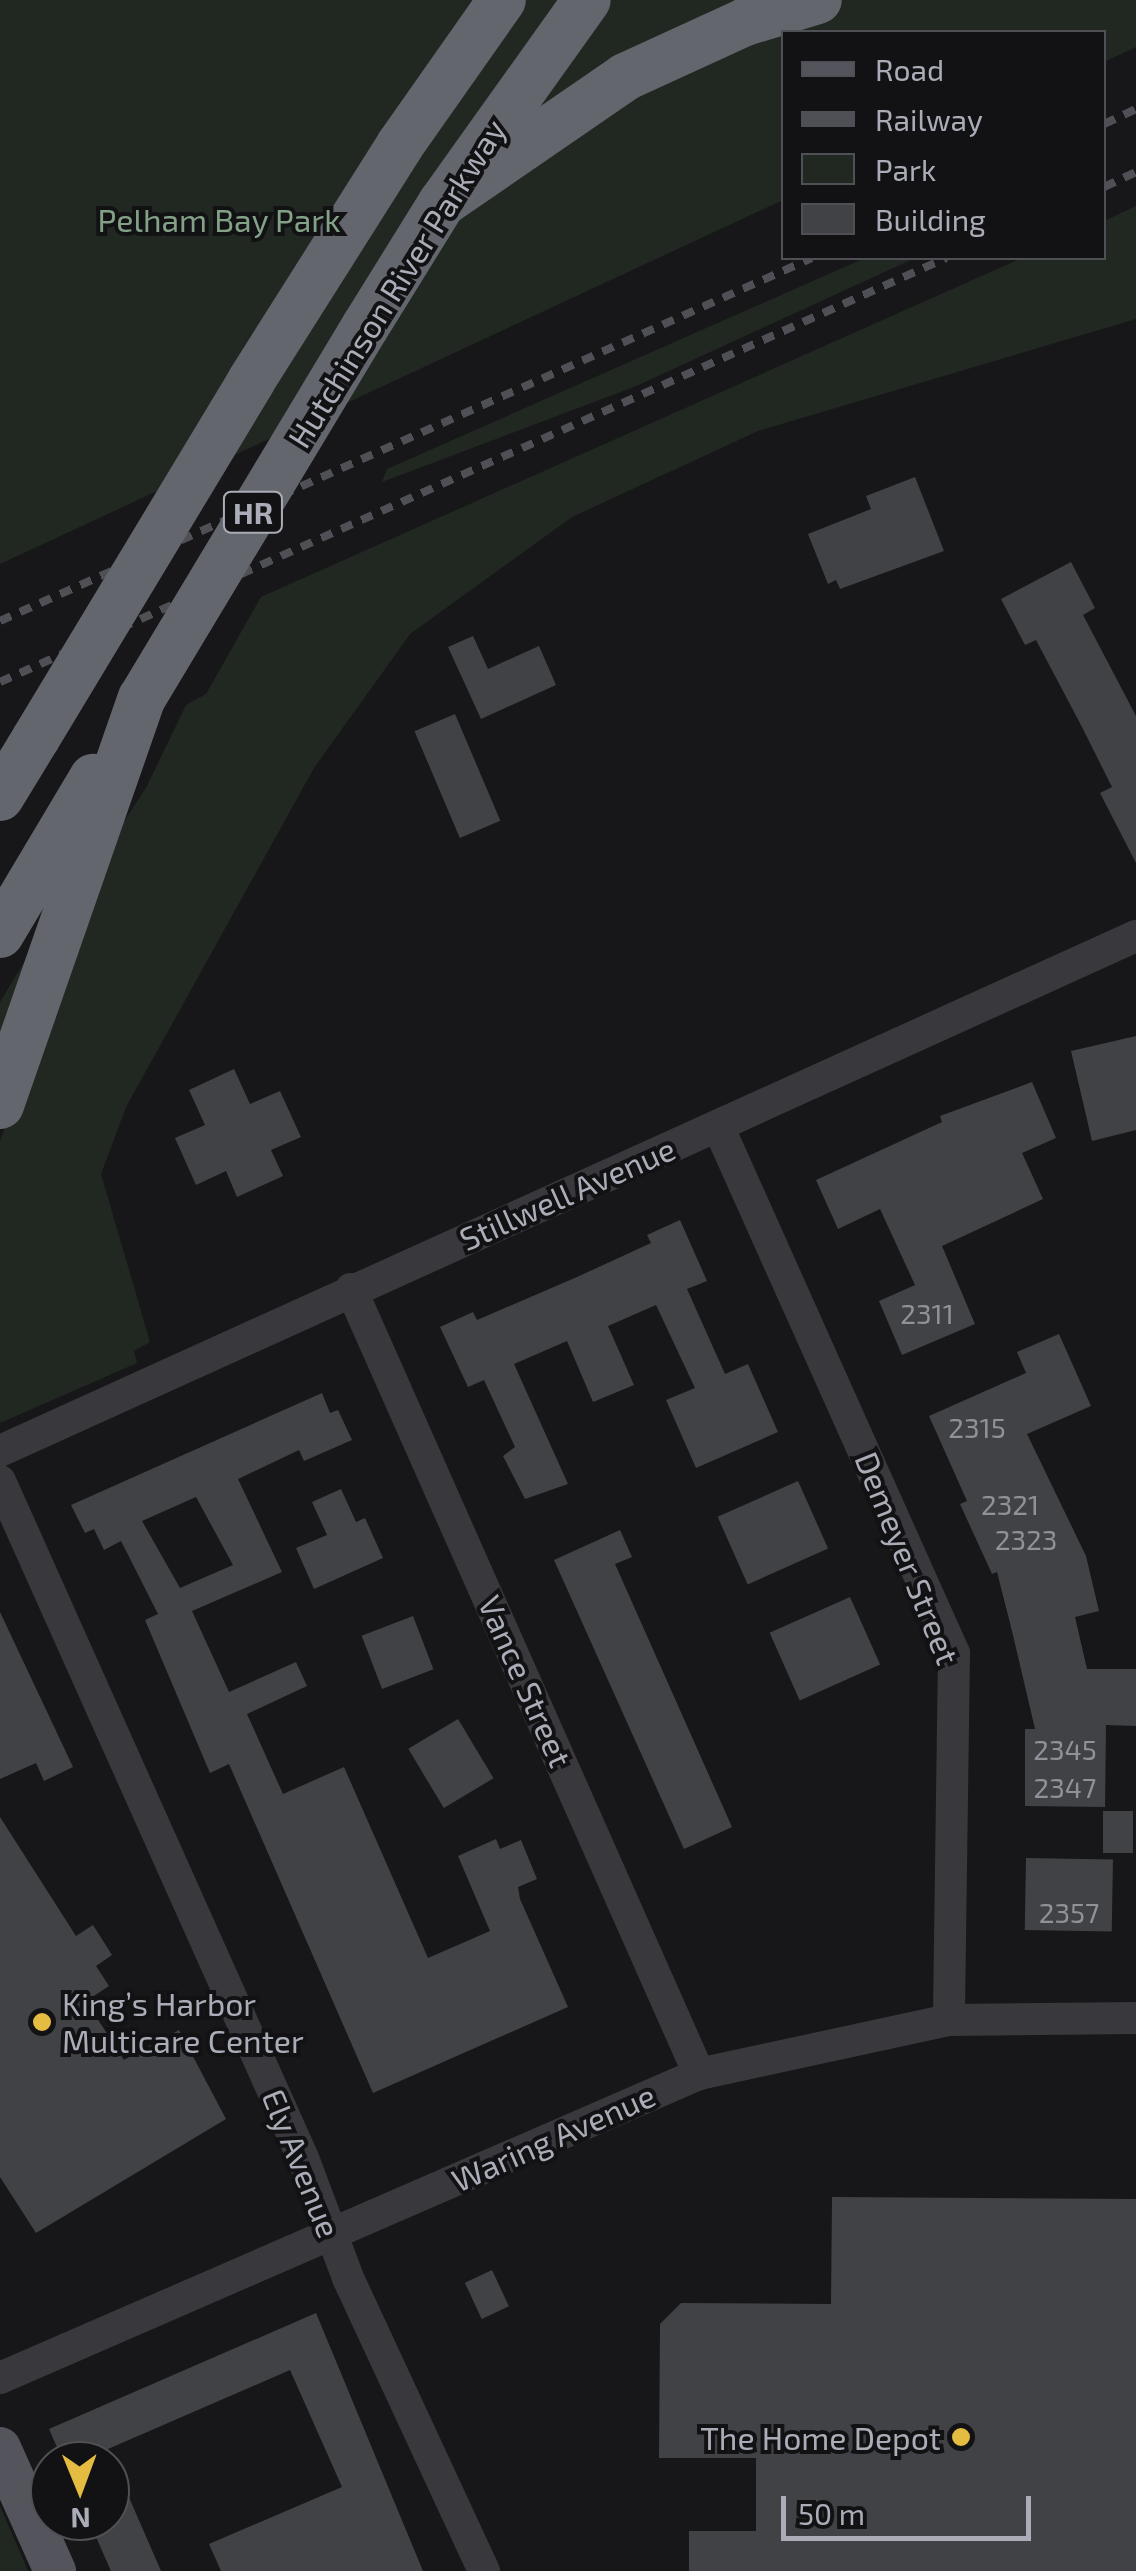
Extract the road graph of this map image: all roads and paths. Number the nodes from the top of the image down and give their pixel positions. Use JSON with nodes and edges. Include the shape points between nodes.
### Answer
{"nodes":[{"id":1,"x":502,"y":0,"type":"edge"},
{"id":2,"x":586,"y":0,"type":"edge"},
{"id":3,"x":818,"y":0,"type":"edge"},
{"id":4,"x":442,"y":203,"type":"junction"},
{"id":5,"x":142,"y":698,"type":"junction"},
{"id":6,"x":0,"y":797,"type":"edge"},
{"id":7,"x":0,"y":934,"type":"edge"},
{"id":8,"x":1136,"y":936,"type":"edge"},
{"id":9,"x":0,"y":1106,"type":"edge"},
{"id":10,"x":718,"y":1126,"type":"junction"},
{"id":11,"x":351,"y":1289,"type":"junction"},
{"id":12,"x":0,"y":1452,"type":"edge"},
{"id":13,"x":0,"y":1481,"type":"edge"},
{"id":14,"x":1136,"y":2018,"type":"edge"},
{"id":15,"x":949,"y":2020,"type":"junction"},
{"id":16,"x":699,"y":2074,"type":"junction"},
{"id":17,"x":331,"y":2232,"type":"junction"},
{"id":18,"x":0,"y":2378,"type":"edge"},
{"id":19,"x":0,"y":2448,"type":"edge"},
{"id":20,"x":55,"y":2571,"type":"edge"},
{"id":21,"x":484,"y":2571,"type":"edge"}],
"edges":[{"from":1,"to":6,"type":"highway","name":"Hutchinson River Parkway","number":"HR","bridge":true,"via":[[400,145],[251,381]]},
{"from":2,"to":4,"type":"highway","name":"Hutchinson River Parkway","number":"HR"},
{"from":3,"to":4,"type":"highway","via":[[744,22],[624,78]]},
{"from":4,"to":5,"type":"highway","name":"Hutchinson River Parkway","number":"HR","bridge":true},
{"from":5,"to":7,"type":"highway","name":"Hutchinson River Parkway","number":"HR"},
{"from":5,"to":9,"type":"highway"},
{"from":8,"to":10,"type":"street","name":"Stillwell Avenue"},
{"from":10,"to":11,"type":"street","name":"Stillwell Avenue"},
{"from":10,"to":15,"type":"street","name":"Demeyer Street","via":[[954,1654]]},
{"from":11,"to":12,"type":"street","name":"Stillwell Avenue"},
{"from":11,"to":16,"type":"street","name":"Vance Street"},
{"from":13,"to":17,"type":"street","name":"Ely Avenue"},
{"from":14,"to":15,"type":"street","name":"Waring Avenue"},
{"from":15,"to":16,"type":"street","name":"Waring Avenue"},
{"from":16,"to":17,"type":"street","name":"Waring Avenue"},
{"from":17,"to":18,"type":"street","name":"Waring Avenue"},
{"from":17,"to":21,"type":"street","name":"Ely Avenue"},
{"from":19,"to":20,"type":"main road"}]}
